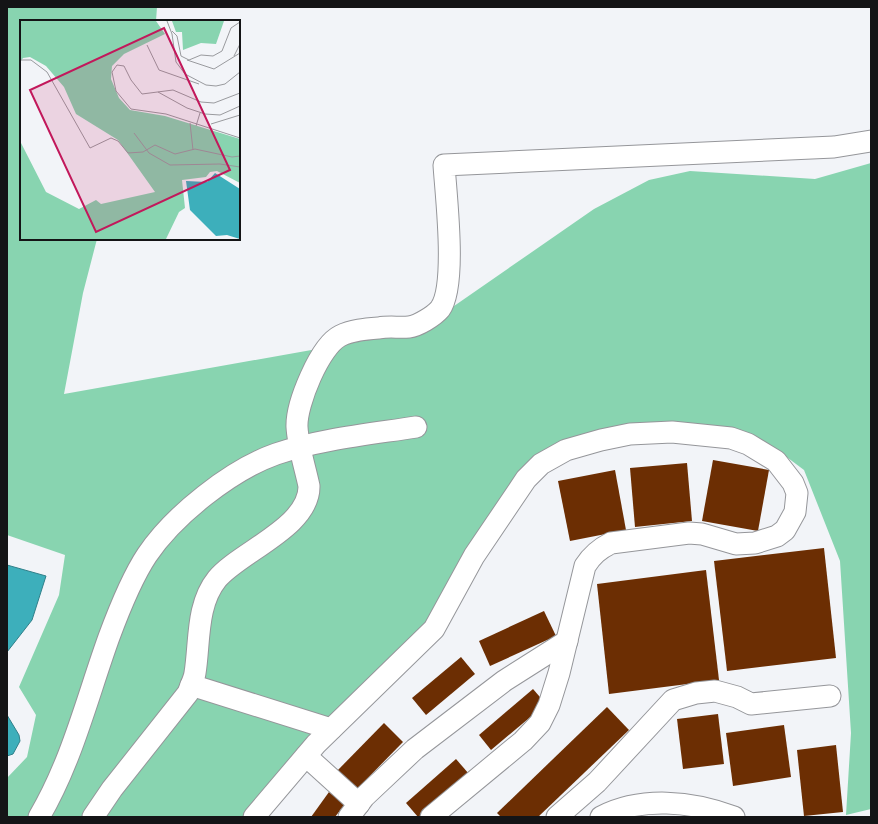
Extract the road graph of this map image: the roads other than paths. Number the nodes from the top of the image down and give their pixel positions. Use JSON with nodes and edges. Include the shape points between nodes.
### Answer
{"nodes":[{"id":1,"x":871,"y":141,"type":"edge"},
{"id":2,"x":416,"y":426,"type":"dead end"},
{"id":3,"x":301,"y":446,"type":"junction"},
{"id":4,"x":567,"y":641,"type":"junction"},
{"id":5,"x":191,"y":685,"type":"junction"},
{"id":6,"x":830,"y":696,"type":"dead end"},
{"id":7,"x":331,"y":729,"type":"junction"},
{"id":8,"x":306,"y":756,"type":"junction"},
{"id":9,"x":354,"y":811,"type":"edge"},
{"id":10,"x":39,"y":817,"type":"edge"},
{"id":11,"x":93,"y":817,"type":"edge"},
{"id":12,"x":254,"y":817,"type":"edge"},
{"id":13,"x":431,"y":817,"type":"edge"},
{"id":14,"x":557,"y":817,"type":"edge"},
{"id":15,"x":601,"y":817,"type":"edge"},
{"id":16,"x":734,"y":817,"type":"edge"}],
"edges":[{"from":1,"to":3,"type":"street","via":[[834,148],[444,165],[450,272],[446,297],[440,309],[410,327],[381,327],[340,336],[334,341],[317,364],[301,402],[297,426]]},
{"from":2,"to":3,"type":"street"},
{"from":3,"to":5,"type":"street","via":[[309,486],[304,505],[276,535],[225,571],[213,584],[205,603],[198,635],[195,674]]},
{"from":3,"to":10,"type":"street","via":[[275,454],[222,484],[188,510],[165,532],[147,555],[109,636],[68,758]]},
{"from":4,"to":7,"type":"street","via":[[585,566],[600,548],[611,543],[689,532],[736,544],[766,541],[785,530],[795,512],[797,493],[790,477],[776,461],[748,444],[711,435],[672,432],[630,434],[566,450],[542,464],[526,479],[474,556],[442,618],[427,638]]},
{"from":4,"to":9,"type":"street","via":[[504,681],[415,749]]},
{"from":4,"to":13,"type":"street","via":[[549,705],[540,724]]},
{"from":5,"to":7,"type":"street"},
{"from":5,"to":11,"type":"street","via":[[180,705],[112,789]]},
{"from":6,"to":14,"type":"street","via":[[751,704],[716,691],[696,692],[673,700],[596,782]]},
{"from":7,"to":8,"type":"street"},
{"from":8,"to":9,"type":"street"},
{"from":8,"to":12,"type":"street"},
{"from":15,"to":16,"type":"street","via":[[614,810],[636,804],[654,803],[700,807]]}]}
